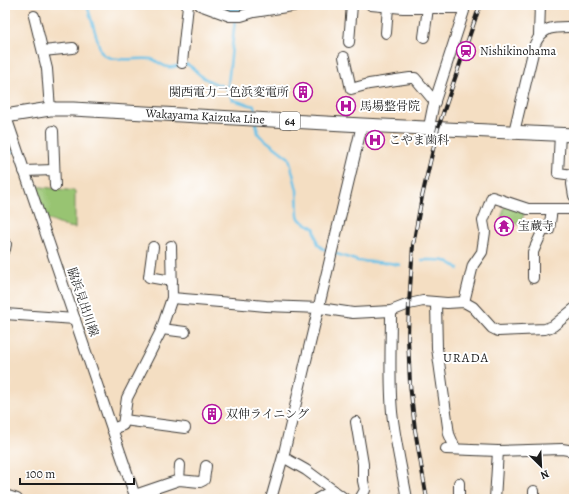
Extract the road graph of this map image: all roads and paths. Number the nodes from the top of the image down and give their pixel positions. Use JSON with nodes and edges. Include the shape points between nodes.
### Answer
{"nodes":[{"id":1,"x":188,"y":5,"type":"edge"},
{"id":2,"x":200,"y":5,"type":"edge"},
{"id":3,"x":299,"y":5,"type":"edge"},
{"id":4,"x":352,"y":5,"type":"edge"},
{"id":5,"x":371,"y":5,"type":"edge"},
{"id":6,"x":540,"y":5,"type":"edge"},
{"id":7,"x":388,"y":7,"type":"junction"},
{"id":8,"x":428,"y":8,"type":"junction"},
{"id":9,"x":34,"y":16,"type":"dead end"},
{"id":10,"x":574,"y":27,"type":"edge"},
{"id":11,"x":386,"y":33,"type":"dead end"},
{"id":12,"x":539,"y":35,"type":"junction"},
{"id":13,"x":424,"y":37,"type":"dead end"},
{"id":14,"x":349,"y":42,"type":"dead end"},
{"id":15,"x":73,"y":48,"type":"dead end"},
{"id":16,"x":43,"y":51,"type":"junction"},
{"id":17,"x":344,"y":57,"type":"dead end"},
{"id":18,"x":182,"y":63,"type":"dead end"},
{"id":19,"x":435,"y":102,"type":"junction"},
{"id":20,"x":50,"y":109,"type":"junction"},
{"id":21,"x":5,"y":115,"type":"edge"},
{"id":22,"x":362,"y":125,"type":"junction"},
{"id":23,"x":429,"y":127,"type":"junction"},
{"id":24,"x":53,"y":132,"type":"dead end"},
{"id":25,"x":514,"y":132,"type":"junction"},
{"id":26,"x":560,"y":134,"type":"junction"},
{"id":27,"x":574,"y":135,"type":"edge"},
{"id":28,"x":54,"y":170,"type":"junction"},
{"id":29,"x":24,"y":171,"type":"junction"},
{"id":30,"x":55,"y":186,"type":"dead end"},
{"id":31,"x":574,"y":196,"type":"edge"},
{"id":32,"x":552,"y":209,"type":"junction"},
{"id":33,"x":574,"y":209,"type":"edge"},
{"id":34,"x":171,"y":246,"type":"dead end"},
{"id":35,"x":153,"y":247,"type":"dead end"},
{"id":36,"x":533,"y":278,"type":"dead end"},
{"id":37,"x":172,"y":281,"type":"junction"},
{"id":38,"x":172,"y":298,"type":"junction"},
{"id":39,"x":436,"y":302,"type":"junction"},
{"id":40,"x":464,"y":302,"type":"junction"},
{"id":41,"x":320,"y":308,"type":"junction"},
{"id":42,"x":574,"y":309,"type":"edge"},
{"id":43,"x":391,"y":311,"type":"junction"},
{"id":44,"x":5,"y":314,"type":"edge"},
{"id":45,"x":75,"y":319,"type":"junction"},
{"id":46,"x":162,"y":328,"type":"junction"},
{"id":47,"x":185,"y":332,"type":"dead end"},
{"id":48,"x":124,"y":420,"type":"junction"},
{"id":49,"x":356,"y":422,"type":"dead end"},
{"id":50,"x":112,"y":429,"type":"junction"},
{"id":51,"x":181,"y":430,"type":"dead end"},
{"id":52,"x":498,"y":450,"type":"junction"},
{"id":53,"x":574,"y":451,"type":"edge"},
{"id":54,"x":283,"y":457,"type":"junction"},
{"id":55,"x":180,"y":465,"type":"dead end"},
{"id":56,"x":206,"y":466,"type":"dead end"},
{"id":57,"x":179,"y":480,"type":"junction"},
{"id":58,"x":459,"y":483,"type":"dead end"},
{"id":59,"x":333,"y":490,"type":"junction"},
{"id":60,"x":5,"y":495,"type":"edge"},
{"id":61,"x":136,"y":497,"type":"edge"},
{"id":62,"x":17,"y":499,"type":"edge"},
{"id":63,"x":270,"y":499,"type":"edge"},
{"id":64,"x":317,"y":499,"type":"edge"},
{"id":65,"x":345,"y":499,"type":"edge"},
{"id":66,"x":360,"y":499,"type":"edge"},
{"id":67,"x":407,"y":499,"type":"edge"},
{"id":68,"x":459,"y":499,"type":"edge"},
{"id":69,"x":495,"y":499,"type":"edge"}],
"edges":[{"from":1,"to":18,"type":"street"},
{"from":2,"to":3,"type":"street","via":[[230,16]]},
{"from":4,"to":14,"type":"street"},
{"from":5,"to":7,"type":"street"},
{"from":6,"to":12,"type":"street"},
{"from":7,"to":8,"type":"street"},
{"from":7,"to":11,"type":"street"},
{"from":8,"to":13,"type":"street"},
{"from":8,"to":19,"type":"street","via":[[462,8],[464,11]]},
{"from":9,"to":16,"type":"street"},
{"from":10,"to":12,"type":"street","via":[[556,27]]},
{"from":12,"to":25,"type":"street"},
{"from":15,"to":16,"type":"street"},
{"from":16,"to":20,"type":"street"},
{"from":17,"to":19,"type":"street","via":[[351,89],[415,78]]},
{"from":19,"to":23,"type":"street"},
{"from":20,"to":21,"type":"main road","name":"Wakayama Kaizuka Line","number":"64"},
{"from":20,"to":22,"type":"main road","name":"Wakayama Kaizuka Line","number":"64","via":[[110,110]]},
{"from":21,"to":29,"type":"street","name":"脇浜見出川線"},
{"from":22,"to":23,"type":"main road","name":"Wakayama Kaizuka Line","number":"64"},
{"from":22,"to":41,"type":"street"},
{"from":23,"to":25,"type":"main road","name":"Wakayama Kaizuka Line","number":"64"},
{"from":24,"to":28,"type":"street"},
{"from":25,"to":26,"type":"main road","name":"Wakayama Kaizuka Line","number":"64"},
{"from":26,"to":27,"type":"main road","name":"Wakayama Kaizuka Line","number":"64"},
{"from":26,"to":31,"type":"street","via":[[558,173],[573,175]]},
{"from":28,"to":29,"type":"street"},
{"from":28,"to":30,"type":"street"},
{"from":29,"to":45,"type":"street","name":"脇浜見出川線"},
{"from":32,"to":33,"type":"street"},
{"from":32,"to":36,"type":"street","via":[[549,230],[543,230],[533,252]]},
{"from":32,"to":40,"type":"street","via":[[528,209],[492,197],[483,221],[485,232],[482,252],[473,265]]},
{"from":34,"to":37,"type":"street"},
{"from":35,"to":37,"type":"street","via":[[149,277]]},
{"from":37,"to":38,"type":"street"},
{"from":38,"to":41,"type":"street"},
{"from":38,"to":46,"type":"street"},
{"from":39,"to":40,"type":"street"},
{"from":39,"to":43,"type":"street","via":[[423,301]]},
{"from":39,"to":52,"type":"street","via":[[437,348],[451,448]]},
{"from":40,"to":42,"type":"street","via":[[473,307],[498,331],[544,329],[553,326]]},
{"from":41,"to":43,"type":"street","via":[[352,312]]},
{"from":41,"to":54,"type":"street"},
{"from":43,"to":67,"type":"street","via":[[392,412]]},
{"from":44,"to":45,"type":"street"},
{"from":45,"to":50,"type":"street","name":"脇浜見出川線"},
{"from":46,"to":47,"type":"street"},
{"from":46,"to":48,"type":"street","via":[[128,394]]},
{"from":48,"to":50,"type":"street","via":[[124,425]]},
{"from":48,"to":51,"type":"street"},
{"from":49,"to":66,"type":"street","via":[[364,464],[365,490]]},
{"from":50,"to":61,"type":"street","name":"脇浜見出川線"},
{"from":52,"to":53,"type":"street"},
{"from":52,"to":69,"type":"street"},
{"from":54,"to":59,"type":"street"},
{"from":54,"to":63,"type":"street"},
{"from":55,"to":57,"type":"street"},
{"from":56,"to":57,"type":"street","via":[[204,480]]},
{"from":57,"to":61,"type":"street"},
{"from":58,"to":68,"type":"street"},
{"from":59,"to":64,"type":"street"},
{"from":59,"to":65,"type":"street"},
{"from":60,"to":62,"type":"street"}]}
